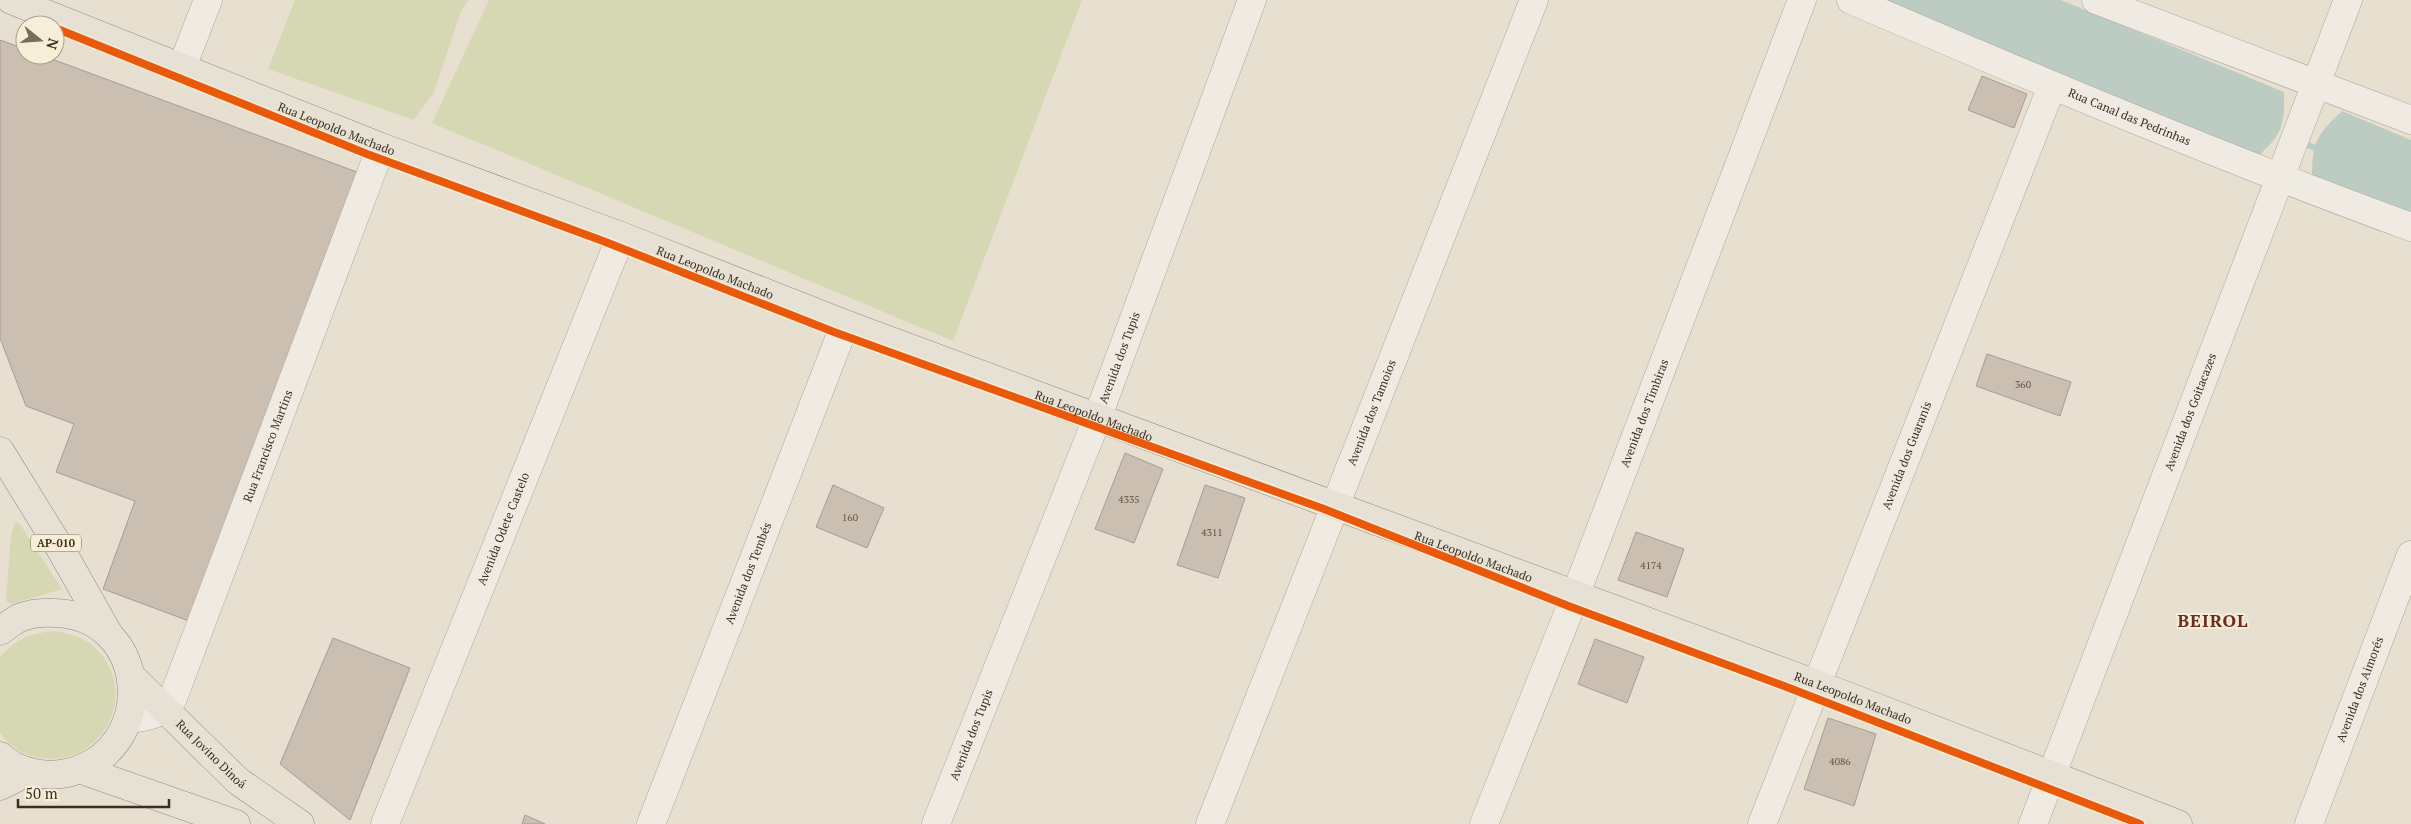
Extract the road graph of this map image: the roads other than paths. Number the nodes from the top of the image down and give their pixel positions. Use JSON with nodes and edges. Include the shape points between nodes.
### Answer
{"nodes":[{"id":1,"x":11,"y":0,"type":"edge"},
{"id":2,"x":208,"y":0,"type":"edge"},
{"id":3,"x":1252,"y":0,"type":"edge"},
{"id":4,"x":1534,"y":0,"type":"edge"},
{"id":5,"x":1802,"y":0,"type":"edge"},
{"id":6,"x":1851,"y":0,"type":"edge"},
{"id":7,"x":2096,"y":0,"type":"edge"},
{"id":8,"x":2348,"y":0,"type":"edge"},
{"id":9,"x":182,"y":67,"type":"junction"},
{"id":10,"x":2052,"y":86,"type":"junction"},
{"id":11,"x":2314,"y":88,"type":"junction"},
{"id":12,"x":2411,"y":120,"type":"edge"},
{"id":13,"x":381,"y":146,"type":"junction"},
{"id":14,"x":2282,"y":174,"type":"junction"},
{"id":15,"x":2411,"y":227,"type":"edge"},
{"id":16,"x":621,"y":236,"type":"junction"},
{"id":17,"x":845,"y":324,"type":"junction"},
{"id":18,"x":1098,"y":416,"type":"junction"},
{"id":19,"x":0,"y":452,"type":"edge"},
{"id":20,"x":1336,"y":506,"type":"junction"},
{"id":21,"x":2411,"y":555,"type":"edge"},
{"id":22,"x":1575,"y":596,"type":"junction"},
{"id":23,"x":0,"y":630,"type":"edge"},
{"id":24,"x":110,"y":636,"type":"junction"},
{"id":25,"x":131,"y":676,"type":"junction"},
{"id":26,"x":1816,"y":684,"type":"junction"},
{"id":27,"x":166,"y":708,"type":"junction"},
{"id":28,"x":129,"y":718,"type":"junction"},
{"id":29,"x":0,"y":756,"type":"edge"},
{"id":30,"x":82,"y":770,"type":"junction"},
{"id":31,"x":28,"y":772,"type":"junction"},
{"id":32,"x":2052,"y":776,"type":"junction"},
{"id":33,"x":0,"y":786,"type":"edge"},
{"id":34,"x":236,"y":824,"type":"edge"},
{"id":35,"x":300,"y":824,"type":"edge"},
{"id":36,"x":385,"y":824,"type":"edge"},
{"id":37,"x":651,"y":824,"type":"edge"},
{"id":38,"x":936,"y":824,"type":"edge"},
{"id":39,"x":1210,"y":824,"type":"edge"},
{"id":40,"x":1484,"y":824,"type":"edge"},
{"id":41,"x":1762,"y":824,"type":"edge"},
{"id":42,"x":2033,"y":824,"type":"edge"},
{"id":43,"x":2178,"y":824,"type":"edge"},
{"id":44,"x":2309,"y":824,"type":"edge"}],
"edges":[{"from":1,"to":9,"type":"main road","name":"Rua Leopoldo Machado"},
{"from":2,"to":9,"type":"street"},
{"from":3,"to":18,"type":"street","name":"Avenida dos Tupis"},
{"from":4,"to":20,"type":"street","name":"Avenida dos Tamoios"},
{"from":5,"to":22,"type":"street","name":"Avenida dos Timbiras"},
{"from":6,"to":10,"type":"street","name":"Rua Canal das Pedrinhas"},
{"from":7,"to":11,"type":"street"},
{"from":8,"to":11,"type":"street","name":"Avenida dos Goitacazes"},
{"from":9,"to":13,"type":"main road","name":"Rua Leopoldo Machado"},
{"from":10,"to":14,"type":"street","name":"Rua Canal das Pedrinhas"},
{"from":10,"to":26,"type":"street","name":"Avenida dos Guaranis"},
{"from":11,"to":12,"type":"street"},
{"from":11,"to":14,"type":"street","name":"Avenida dos Goitacazes"},
{"from":13,"to":16,"type":"main road","name":"Rua Leopoldo Machado"},
{"from":13,"to":27,"type":"street","name":"Rua Francisco Martins"},
{"from":14,"to":15,"type":"street","name":"Rua Canal das Pedrinhas"},
{"from":14,"to":32,"type":"street","name":"Avenida dos Goitacazes"},
{"from":16,"to":17,"type":"main road","name":"Rua Leopoldo Machado"},
{"from":16,"to":36,"type":"street","name":"Avenida Odete Castelo"},
{"from":17,"to":18,"type":"main road","name":"Rua Leopoldo Machado"},
{"from":17,"to":37,"type":"street","name":"Avenida dos Tembés"},
{"from":18,"to":20,"type":"main road","name":"Rua Leopoldo Machado"},
{"from":18,"to":38,"type":"street","name":"Avenida dos Tupis"},
{"from":19,"to":24,"type":"main road","number":"AP-010"},
{"from":20,"to":22,"type":"main road","name":"Rua Leopoldo Machado"},
{"from":20,"to":39,"type":"street","name":"Avenida dos Tamoios"},
{"from":21,"to":44,"type":"street","name":"Avenida dos Aimorés"},
{"from":22,"to":26,"type":"main road","name":"Rua Leopoldo Machado"},
{"from":22,"to":40,"type":"street","name":"Avenida dos Timbiras"},
{"from":23,"to":24,"type":"main road","number":"AP-010","via":[[20,618],[43,612],[68,613],[90,622]]},
{"from":24,"to":25,"type":"main road","number":"AP-010","via":[[124,654]]},
{"from":25,"to":27,"type":"main road","name":"Rua Jovino Dinoá"},
{"from":25,"to":28,"type":"main road","number":"AP-010","via":[[133,697]]},
{"from":26,"to":32,"type":"main road","name":"Rua Leopoldo Machado"},
{"from":26,"to":41,"type":"street","name":"Avenida dos Guaranis"},
{"from":27,"to":28,"type":"street","via":[[142,718]]},
{"from":27,"to":35,"type":"main road","name":"Rua Jovino Dinoá","via":[[238,780]]},
{"from":28,"to":30,"type":"main road","number":"AP-010","via":[[114,746],[103,758]]},
{"from":29,"to":31,"type":"main road","number":"AP-010"},
{"from":30,"to":31,"type":"main road","number":"AP-010","via":[[55,776]]},
{"from":30,"to":34,"type":"main road"},
{"from":31,"to":33,"type":"main road"},
{"from":32,"to":42,"type":"street","name":"Avenida dos Goitacazes"},
{"from":32,"to":43,"type":"main road","name":"Rua Leopoldo Machado"}]}
